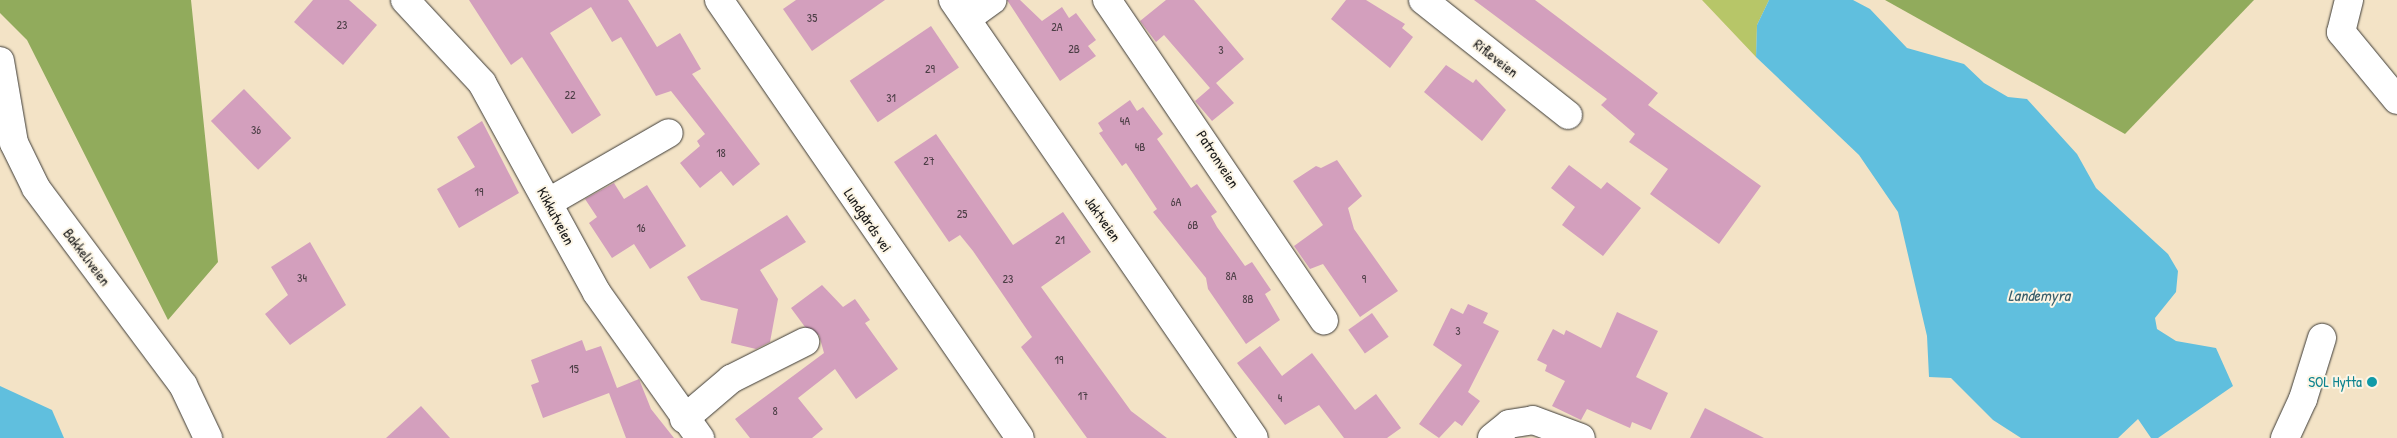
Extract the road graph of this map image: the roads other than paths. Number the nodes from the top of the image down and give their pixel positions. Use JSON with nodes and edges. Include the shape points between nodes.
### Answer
{"nodes":[{"id":1,"x":719,"y":0,"type":"edge"},
{"id":2,"x":992,"y":0,"type":"edge"},
{"id":3,"x":1107,"y":0,"type":"edge"},
{"id":4,"x":1423,"y":0,"type":"edge"},
{"id":5,"x":2349,"y":0,"type":"edge"},
{"id":6,"x":409,"y":1,"type":"edge"},
{"id":7,"x":961,"y":9,"type":"edge"},
{"id":8,"x":0,"y":62,"type":"edge"},
{"id":9,"x":2397,"y":100,"type":"edge"},
{"id":10,"x":1568,"y":115,"type":"dead end"},
{"id":11,"x":670,"y":133,"type":"dead end"},
{"id":12,"x":549,"y":202,"type":"junction"},
{"id":13,"x":1324,"y":321,"type":"dead end"},
{"id":14,"x":2322,"y":338,"type":"dead end"},
{"id":15,"x":805,"y":342,"type":"dead end"},
{"id":16,"x":692,"y":428,"type":"edge"},
{"id":17,"x":208,"y":438,"type":"edge"},
{"id":18,"x":1020,"y":438,"type":"edge"},
{"id":19,"x":1254,"y":438,"type":"edge"},
{"id":20,"x":1492,"y":438,"type":"edge"},
{"id":21,"x":1581,"y":438,"type":"edge"},
{"id":22,"x":2285,"y":438,"type":"edge"}],
"edges":[{"from":1,"to":18,"type":"street","name":"Lundgårds vei"},
{"from":2,"to":7,"type":"street"},
{"from":3,"to":13,"type":"street","name":"Patronveien"},
{"from":4,"to":10,"type":"street","name":"Rifleveien"},
{"from":5,"to":9,"type":"street","via":[[2341,32]]},
{"from":6,"to":12,"type":"street","name":"Kikkutveien","via":[[482,83]]},
{"from":7,"to":19,"type":"street","name":"Jaktveien"},
{"from":8,"to":17,"type":"street","name":"Bakkeliveien","via":[[14,143],[36,188],[183,385]]},
{"from":11,"to":12,"type":"street"},
{"from":12,"to":16,"type":"street","name":"Kikkutveien","via":[[612,318]]},
{"from":14,"to":22,"type":"street","via":[[2303,399]]},
{"from":15,"to":16,"type":"street","via":[[731,379]]},
{"from":20,"to":21,"type":"street","via":[[1508,424],[1533,420]]}]}
